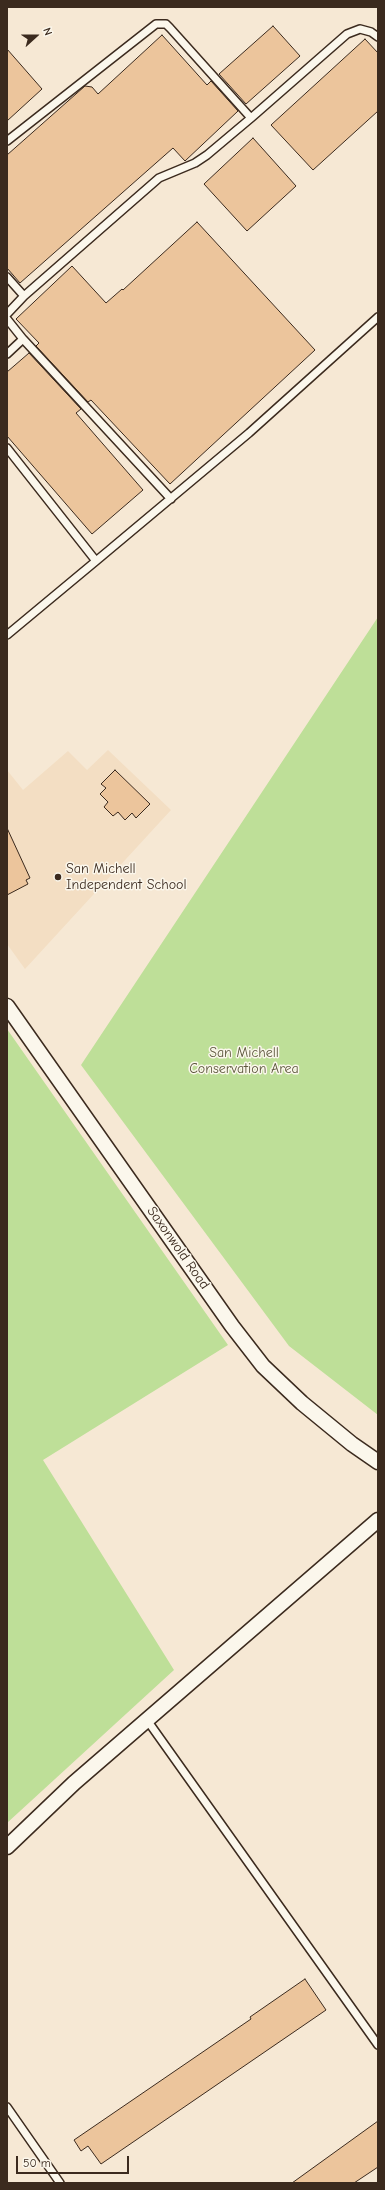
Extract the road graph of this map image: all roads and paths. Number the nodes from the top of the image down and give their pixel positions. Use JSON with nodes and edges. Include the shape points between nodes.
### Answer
{"nodes":[{"id":1,"x":378,"y":37,"type":"edge"},
{"id":2,"x":251,"y":118,"type":"junction"},
{"id":3,"x":7,"y":141,"type":"edge"},
{"id":4,"x":7,"y":277,"type":"edge"},
{"id":5,"x":24,"y":296,"type":"junction"},
{"id":6,"x":7,"y":314,"type":"edge"},
{"id":7,"x":378,"y":317,"type":"edge"},
{"id":8,"x":7,"y":320,"type":"edge"},
{"id":9,"x":23,"y":339,"type":"junction"},
{"id":10,"x":7,"y":354,"type":"edge"},
{"id":11,"x":7,"y":448,"type":"edge"},
{"id":12,"x":171,"y":499,"type":"junction"},
{"id":13,"x":96,"y":561,"type":"junction"},
{"id":14,"x":7,"y":635,"type":"edge"},
{"id":15,"x":7,"y":1006,"type":"edge"},
{"id":16,"x":378,"y":1462,"type":"edge"},
{"id":17,"x":378,"y":1520,"type":"edge"},
{"id":18,"x":147,"y":1720,"type":"junction"},
{"id":19,"x":7,"y":1847,"type":"edge"},
{"id":20,"x":378,"y":2046,"type":"edge"},
{"id":21,"x":7,"y":2107,"type":"edge"},
{"id":22,"x":60,"y":2183,"type":"edge"}],
"edges":[{"from":1,"to":2,"type":"lane","via":[[360,29],[348,34]]},
{"from":2,"to":3,"type":"lane","via":[[166,24],[156,24]]},
{"from":2,"to":5,"type":"lane","via":[[195,163],[159,178]]},
{"from":4,"to":5,"type":"lane"},
{"from":5,"to":6,"type":"lane"},
{"from":7,"to":12,"type":"lane"},
{"from":8,"to":9,"type":"lane"},
{"from":9,"to":10,"type":"lane"},
{"from":9,"to":12,"type":"lane"},
{"from":11,"to":13,"type":"lane"},
{"from":12,"to":13,"type":"lane"},
{"from":13,"to":14,"type":"lane"},
{"from":15,"to":16,"type":"street","name":"Saxonwold Road","via":[[232,1326],[263,1366],[302,1403]]},
{"from":17,"to":18,"type":"street"},
{"from":18,"to":19,"type":"street","via":[[74,1783]]},
{"from":18,"to":20,"type":"lane"},
{"from":21,"to":22,"type":"lane"}]}
